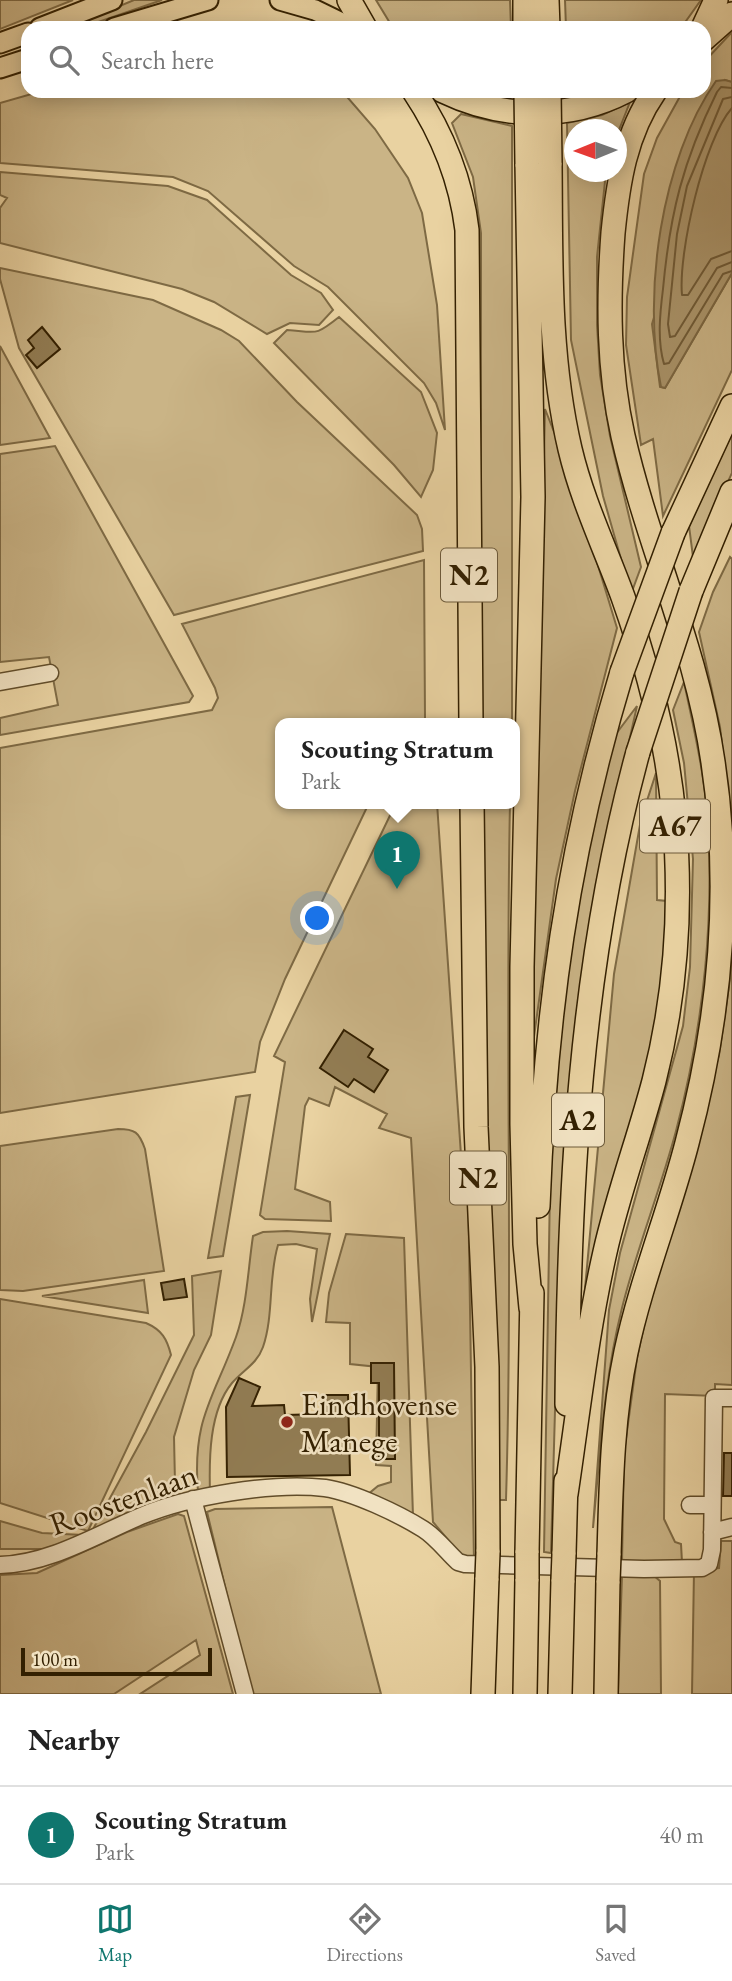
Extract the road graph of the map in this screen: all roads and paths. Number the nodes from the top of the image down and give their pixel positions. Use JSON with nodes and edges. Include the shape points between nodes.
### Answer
{"nodes":[{"id":1,"x":112,"y":0,"type":"edge"},
{"id":2,"x":208,"y":0,"type":"edge"},
{"id":3,"x":280,"y":0,"type":"edge"},
{"id":4,"x":349,"y":0,"type":"edge"},
{"id":5,"x":525,"y":0,"type":"edge"},
{"id":6,"x":547,"y":0,"type":"edge"},
{"id":7,"x":716,"y":0,"type":"edge"},
{"id":8,"x":732,"y":14,"type":"edge"},
{"id":9,"x":58,"y":21,"type":"edge"},
{"id":10,"x":138,"y":21,"type":"edge"},
{"id":11,"x":338,"y":21,"type":"edge"},
{"id":12,"x":361,"y":21,"type":"edge"},
{"id":13,"x":525,"y":21,"type":"edge"},
{"id":14,"x":548,"y":21,"type":"edge"},
{"id":15,"x":706,"y":21,"type":"edge"},
{"id":16,"x":711,"y":32,"type":"edge"},
{"id":17,"x":21,"y":36,"type":"edge"},
{"id":18,"x":0,"y":43,"type":"edge"},
{"id":19,"x":21,"y":61,"type":"edge"},
{"id":20,"x":0,"y":68,"type":"edge"},
{"id":21,"x":418,"y":98,"type":"edge"},
{"id":22,"x":462,"y":98,"type":"edge"},
{"id":23,"x":527,"y":98,"type":"edge"},
{"id":24,"x":548,"y":98,"type":"edge"},
{"id":25,"x":609,"y":98,"type":"edge"},
{"id":26,"x":651,"y":98,"type":"edge"},
{"id":27,"x":539,"y":163,"type":"junction"},
{"id":28,"x":732,"y":406,"type":"edge"},
{"id":29,"x":732,"y":492,"type":"edge"},
{"id":30,"x":50,"y":673,"type":"dead end"},
{"id":31,"x":0,"y":682,"type":"edge"},
{"id":32,"x":471,"y":718,"type":"edge"},
{"id":33,"x":472,"y":809,"type":"edge"},
{"id":34,"x":531,"y":1308,"type":"junction"},
{"id":35,"x":732,"y":1398,"type":"edge"},
{"id":36,"x":566,"y":1494,"type":"junction"},
{"id":37,"x":193,"y":1499,"type":"junction"},
{"id":38,"x":690,"y":1505,"type":"dead end"},
{"id":39,"x":712,"y":1505,"type":"junction"},
{"id":40,"x":732,"y":1527,"type":"edge"},
{"id":41,"x":712,"y":1532,"type":"junction"},
{"id":42,"x":0,"y":1565,"type":"edge"},
{"id":43,"x":245,"y":1694,"type":"edge"},
{"id":44,"x":483,"y":1694,"type":"edge"},
{"id":45,"x":525,"y":1694,"type":"edge"},
{"id":46,"x":560,"y":1694,"type":"edge"},
{"id":47,"x":606,"y":1694,"type":"edge"}],
"edges":[{"from":1,"to":9,"type":"main road"},
{"from":2,"to":10,"type":"main road"},
{"from":3,"to":11,"type":"main road"},
{"from":4,"to":12,"type":"highway"},
{"from":5,"to":13,"type":"highway"},
{"from":6,"to":14,"type":"highway"},
{"from":7,"to":15,"type":"highway"},
{"from":8,"to":16,"type":"highway"},
{"from":17,"to":18,"type":"main road"},
{"from":19,"to":20,"type":"main road"},
{"from":21,"to":32,"type":"highway","number":"N2","via":[[446,149],[467,230]]},
{"from":22,"to":25,"type":"highway","via":[[489,108],[541,113]]},
{"from":23,"to":27,"type":"highway","number":"A67","bridge":true},
{"from":24,"to":27,"type":"highway","number":"A67","bridge":true},
{"from":26,"to":47,"type":"highway","bridge":true,"via":[[629,141],[620,177],[610,287],[612,357],[628,453],[690,651],[708,729],[718,800],[722,921],[702,1081],[625,1354],[614,1453]]},
{"from":27,"to":34,"type":"highway","number":"A67","via":[[522,967],[525,1244]]},
{"from":27,"to":36,"type":"highway","number":"A67","via":[[561,402],[570,450],[644,664],[670,778],[677,863],[667,1017],[655,1077],[599,1277]]},
{"from":28,"to":34,"type":"highway","number":"A2","bridge":true,"via":[[673,533],[622,672],[587,795],[556,964]]},
{"from":29,"to":36,"type":"highway","number":"A2","bridge":true,"via":[[691,591],[638,752],[604,904],[583,1047],[572,1210]]},
{"from":30,"to":31,"type":"street"},
{"from":33,"to":44,"type":"highway","number":"N2","bridge":true,"via":[[476,1127],[487,1367]]},
{"from":34,"to":45,"type":"highway","number":"A2","bridge":true},
{"from":35,"to":39,"type":"street","via":[[714,1398]]},
{"from":36,"to":46,"type":"highway","number":"A2","bridge":true},
{"from":37,"to":41,"type":"street","name":"Roostenlaan","via":[[219,1493],[324,1488],[425,1530],[465,1564],[702,1567],[709,1564]]},
{"from":37,"to":42,"type":"street","name":"Roostenlaan","via":[[35,1562]]},
{"from":37,"to":43,"type":"street"},
{"from":38,"to":39,"type":"street"},
{"from":39,"to":41,"type":"street"},
{"from":40,"to":41,"type":"street"}]}
